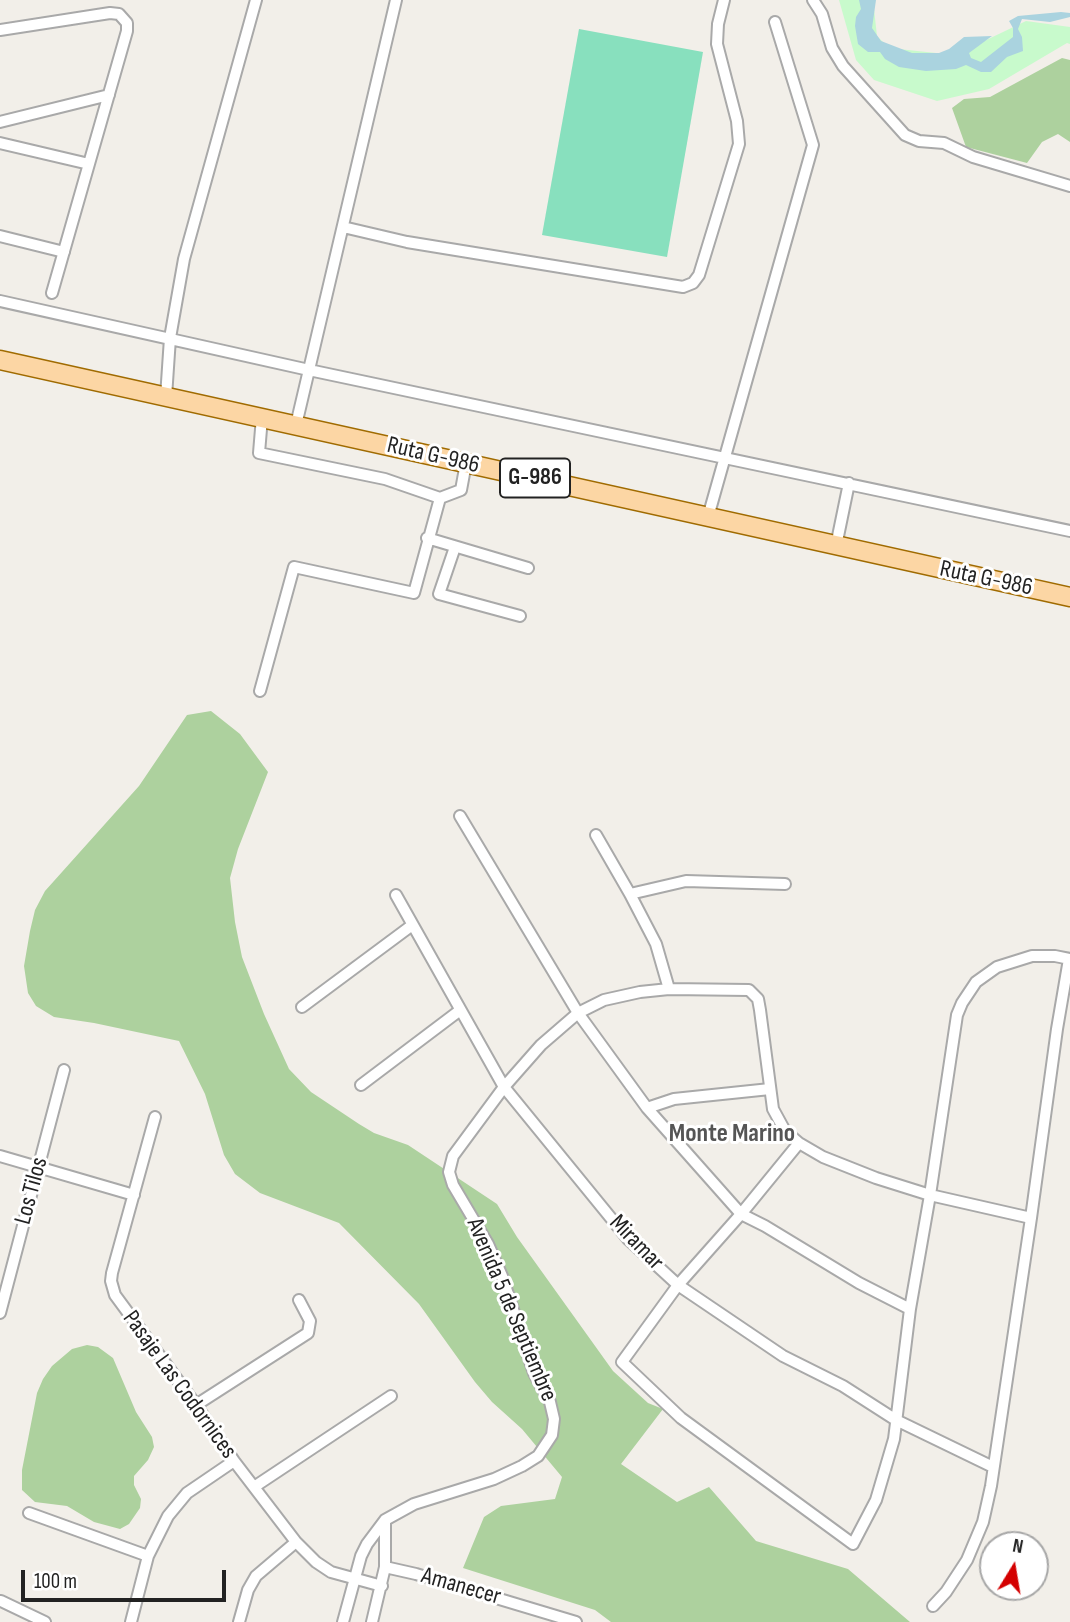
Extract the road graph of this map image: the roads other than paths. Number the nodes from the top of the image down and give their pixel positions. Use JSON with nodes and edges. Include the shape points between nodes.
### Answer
{"nodes":[{"id":1,"x":256,"y":0,"type":"edge"},
{"id":2,"x":396,"y":0,"type":"edge"},
{"id":3,"x":724,"y":0,"type":"edge"},
{"id":4,"x":813,"y":0,"type":"edge"},
{"id":5,"x":775,"y":22,"type":"dead end"},
{"id":6,"x":0,"y":30,"type":"edge"},
{"id":7,"x":109,"y":95,"type":"junction"},
{"id":8,"x":0,"y":122,"type":"edge"},
{"id":9,"x":0,"y":143,"type":"edge"},
{"id":10,"x":89,"y":164,"type":"junction"},
{"id":11,"x":1070,"y":186,"type":"edge"},
{"id":12,"x":343,"y":227,"type":"junction"},
{"id":13,"x":0,"y":236,"type":"edge"},
{"id":14,"x":64,"y":252,"type":"junction"},
{"id":15,"x":52,"y":293,"type":"dead end"},
{"id":16,"x":0,"y":301,"type":"edge"},
{"id":17,"x":170,"y":338,"type":"junction"},
{"id":18,"x":0,"y":360,"type":"edge"},
{"id":19,"x":309,"y":370,"type":"junction"},
{"id":20,"x":166,"y":397,"type":"junction"},
{"id":21,"x":262,"y":417,"type":"junction"},
{"id":22,"x":296,"y":425,"type":"junction"},
{"id":23,"x":726,"y":457,"type":"junction"},
{"id":24,"x":466,"y":463,"type":"junction"},
{"id":25,"x":849,"y":483,"type":"junction"},
{"id":26,"x":440,"y":498,"type":"junction"},
{"id":27,"x":708,"y":517,"type":"junction"},
{"id":28,"x":1070,"y":531,"type":"edge"},
{"id":29,"x":427,"y":538,"type":"junction"},
{"id":30,"x":836,"y":546,"type":"junction"},
{"id":31,"x":455,"y":547,"type":"junction"},
{"id":32,"x":528,"y":568,"type":"dead end"},
{"id":33,"x":1070,"y":597,"type":"edge"},
{"id":34,"x":520,"y":616,"type":"dead end"},
{"id":35,"x":260,"y":691,"type":"dead end"},
{"id":36,"x":460,"y":816,"type":"dead end"},
{"id":37,"x":596,"y":835,"type":"dead end"},
{"id":38,"x":785,"y":884,"type":"dead end"},
{"id":39,"x":630,"y":894,"type":"junction"},
{"id":40,"x":396,"y":895,"type":"dead end"},
{"id":41,"x":411,"y":926,"type":"junction"},
{"id":42,"x":1069,"y":959,"type":"edge"},
{"id":43,"x":669,"y":989,"type":"junction"},
{"id":44,"x":302,"y":1007,"type":"dead end"},
{"id":45,"x":459,"y":1011,"type":"junction"},
{"id":46,"x":578,"y":1013,"type":"junction"},
{"id":47,"x":64,"y":1070,"type":"dead end"},
{"id":48,"x":361,"y":1085,"type":"dead end"},
{"id":49,"x":504,"y":1087,"type":"junction"},
{"id":50,"x":770,"y":1089,"type":"junction"},
{"id":51,"x":647,"y":1108,"type":"junction"},
{"id":52,"x":155,"y":1116,"type":"dead end"},
{"id":53,"x":799,"y":1143,"type":"junction"},
{"id":54,"x":0,"y":1156,"type":"edge"},
{"id":55,"x":38,"y":1167,"type":"junction"},
{"id":56,"x":134,"y":1195,"type":"junction"},
{"id":57,"x":930,"y":1195,"type":"junction"},
{"id":58,"x":741,"y":1214,"type":"junction"},
{"id":59,"x":1031,"y":1218,"type":"junction"},
{"id":60,"x":0,"y":1264,"type":"edge"},
{"id":61,"x":12,"y":1267,"type":"junction"},
{"id":62,"x":678,"y":1285,"type":"junction"},
{"id":63,"x":299,"y":1300,"type":"dead end"},
{"id":64,"x":910,"y":1308,"type":"junction"},
{"id":65,"x":0,"y":1313,"type":"edge"},
{"id":66,"x":391,"y":1396,"type":"dead end"},
{"id":67,"x":196,"y":1405,"type":"junction"},
{"id":68,"x":896,"y":1420,"type":"junction"},
{"id":69,"x":234,"y":1461,"type":"junction"},
{"id":70,"x":993,"y":1467,"type":"junction"},
{"id":71,"x":254,"y":1487,"type":"junction"},
{"id":72,"x":29,"y":1513,"type":"dead end"},
{"id":73,"x":385,"y":1520,"type":"junction"},
{"id":74,"x":296,"y":1542,"type":"junction"},
{"id":75,"x":148,"y":1556,"type":"junction"},
{"id":76,"x":385,"y":1567,"type":"junction"},
{"id":77,"x":354,"y":1579,"type":"junction"},
{"id":78,"x":382,"y":1586,"type":"junction"},
{"id":79,"x":1,"y":1601,"type":"edge"},
{"id":80,"x":933,"y":1606,"type":"dead end"},
{"id":81,"x":45,"y":1622,"type":"edge"},
{"id":82,"x":131,"y":1622,"type":"edge"},
{"id":83,"x":239,"y":1622,"type":"edge"},
{"id":84,"x":343,"y":1622,"type":"edge"},
{"id":85,"x":372,"y":1622,"type":"edge"},
{"id":86,"x":576,"y":1622,"type":"edge"}],
"edges":[{"from":1,"to":17,"type":"street","via":[[184,259]]},
{"from":2,"to":12,"type":"street"},
{"from":3,"to":12,"type":"street","via":[[717,44],[739,144],[693,283],[683,287],[407,242]]},
{"from":4,"to":11,"type":"street","via":[[843,66],[905,135],[944,143],[973,157]]},
{"from":5,"to":23,"type":"street","via":[[813,145]]},
{"from":6,"to":7,"type":"street","via":[[119,14],[127,31]]},
{"from":7,"to":8,"type":"street"},
{"from":7,"to":10,"type":"street"},
{"from":9,"to":10,"type":"street"},
{"from":10,"to":14,"type":"street"},
{"from":12,"to":19,"type":"street"},
{"from":13,"to":14,"type":"street"},
{"from":14,"to":15,"type":"street"},
{"from":16,"to":17,"type":"street"},
{"from":17,"to":19,"type":"street"},
{"from":17,"to":20,"type":"street"},
{"from":18,"to":20,"type":"main road","name":"Ruta G-986","number":"G-986"},
{"from":19,"to":22,"type":"street"},
{"from":19,"to":23,"type":"street"},
{"from":20,"to":21,"type":"main road","name":"Ruta G-986","number":"G-986"},
{"from":21,"to":22,"type":"main road","name":"Ruta G-986","number":"G-986"},
{"from":21,"to":26,"type":"street","via":[[258,453],[385,479]]},
{"from":22,"to":24,"type":"main road","name":"Ruta G-986","number":"G-986"},
{"from":23,"to":25,"type":"street"},
{"from":23,"to":27,"type":"street"},
{"from":24,"to":26,"type":"street","via":[[461,490]]},
{"from":24,"to":27,"type":"main road","name":"Ruta G-986","number":"G-986"},
{"from":25,"to":28,"type":"street"},
{"from":25,"to":30,"type":"street"},
{"from":26,"to":29,"type":"street"},
{"from":27,"to":30,"type":"main road","name":"Ruta G-986","number":"G-986"},
{"from":29,"to":31,"type":"street"},
{"from":29,"to":35,"type":"street","via":[[414,593],[294,567]]},
{"from":30,"to":33,"type":"main road","name":"Ruta G-986","number":"G-986"},
{"from":31,"to":32,"type":"street"},
{"from":31,"to":34,"type":"street","via":[[439,594]]},
{"from":36,"to":46,"type":"street"},
{"from":37,"to":39,"type":"street"},
{"from":38,"to":39,"type":"street","via":[[686,881]]},
{"from":39,"to":43,"type":"street","via":[[656,944]]},
{"from":40,"to":41,"type":"street","name":"Miramar"},
{"from":41,"to":44,"type":"street"},
{"from":41,"to":45,"type":"street","name":"Miramar"},
{"from":42,"to":57,"type":"street","via":[[1043,955],[1009,962],[983,976],[962,1003]]},
{"from":42,"to":59,"type":"street"},
{"from":43,"to":46,"type":"street","name":"Avenida 5 de Septiembre","via":[[615,996]]},
{"from":43,"to":50,"type":"street","name":"Avenida 5 de Septiembre","via":[[749,990],[758,999]]},
{"from":45,"to":48,"type":"street"},
{"from":45,"to":49,"type":"street","name":"Miramar"},
{"from":46,"to":49,"type":"street","name":"Avenida 5 de Septiembre","via":[[541,1045]]},
{"from":46,"to":51,"type":"street"},
{"from":47,"to":55,"type":"street","name":"Los Tilos"},
{"from":49,"to":62,"type":"street","name":"Miramar","via":[[628,1239]]},
{"from":49,"to":73,"type":"street","name":"Avenida 5 de Septiembre","via":[[459,1146],[449,1172],[502,1276],[534,1373],[551,1402],[552,1435],[537,1456],[522,1466],[414,1504]]},
{"from":50,"to":51,"type":"street","via":[[674,1099]]},
{"from":50,"to":53,"type":"street","via":[[776,1117]]},
{"from":51,"to":58,"type":"street"},
{"from":52,"to":56,"type":"street","name":"Pasaje Las Codornices"},
{"from":53,"to":57,"type":"street","via":[[860,1173]]},
{"from":53,"to":58,"type":"street"},
{"from":54,"to":55,"type":"street"},
{"from":55,"to":56,"type":"street"},
{"from":55,"to":61,"type":"street","name":"Los Tilos"},
{"from":56,"to":67,"type":"street","name":"Pasaje Las Codornices","via":[[112,1288]]},
{"from":57,"to":59,"type":"street"},
{"from":57,"to":64,"type":"street"},
{"from":58,"to":62,"type":"street"},
{"from":58,"to":64,"type":"street"},
{"from":59,"to":70,"type":"street"},
{"from":60,"to":61,"type":"street"},
{"from":61,"to":65,"type":"street","name":"Los Tilos"},
{"from":62,"to":68,"type":"street","name":"Miramar","via":[[783,1356]]},
{"from":62,"to":68,"type":"street","via":[[622,1362],[681,1418],[853,1544],[884,1476]]},
{"from":63,"to":67,"type":"street","via":[[310,1321],[308,1333]]},
{"from":64,"to":68,"type":"street"},
{"from":66,"to":71,"type":"street"},
{"from":67,"to":69,"type":"street","name":"Pasaje Las Codornices"},
{"from":68,"to":70,"type":"street","name":"Miramar"},
{"from":69,"to":71,"type":"street","name":"Pasaje Las Codornices"},
{"from":69,"to":75,"type":"street","via":[[177,1504]]},
{"from":70,"to":80,"type":"street","via":[[976,1542]]},
{"from":71,"to":74,"type":"street","name":"Pasaje Las Codornices"},
{"from":72,"to":75,"type":"street"},
{"from":73,"to":76,"type":"street"},
{"from":73,"to":77,"type":"street","name":"Avenida 5 de Septiembre","via":[[367,1544]]},
{"from":74,"to":77,"type":"street","name":"Pasaje Las Codornices","via":[[323,1567]]},
{"from":74,"to":83,"type":"street","via":[[256,1576]]},
{"from":75,"to":82,"type":"street"},
{"from":76,"to":78,"type":"street"},
{"from":76,"to":86,"type":"street","name":"Amanecer"},
{"from":77,"to":78,"type":"street","name":"Pasaje Las Codornices"},
{"from":77,"to":84,"type":"street","name":"Avenida 5 de Septiembre"},
{"from":78,"to":85,"type":"street"},
{"from":79,"to":81,"type":"street"}]}
